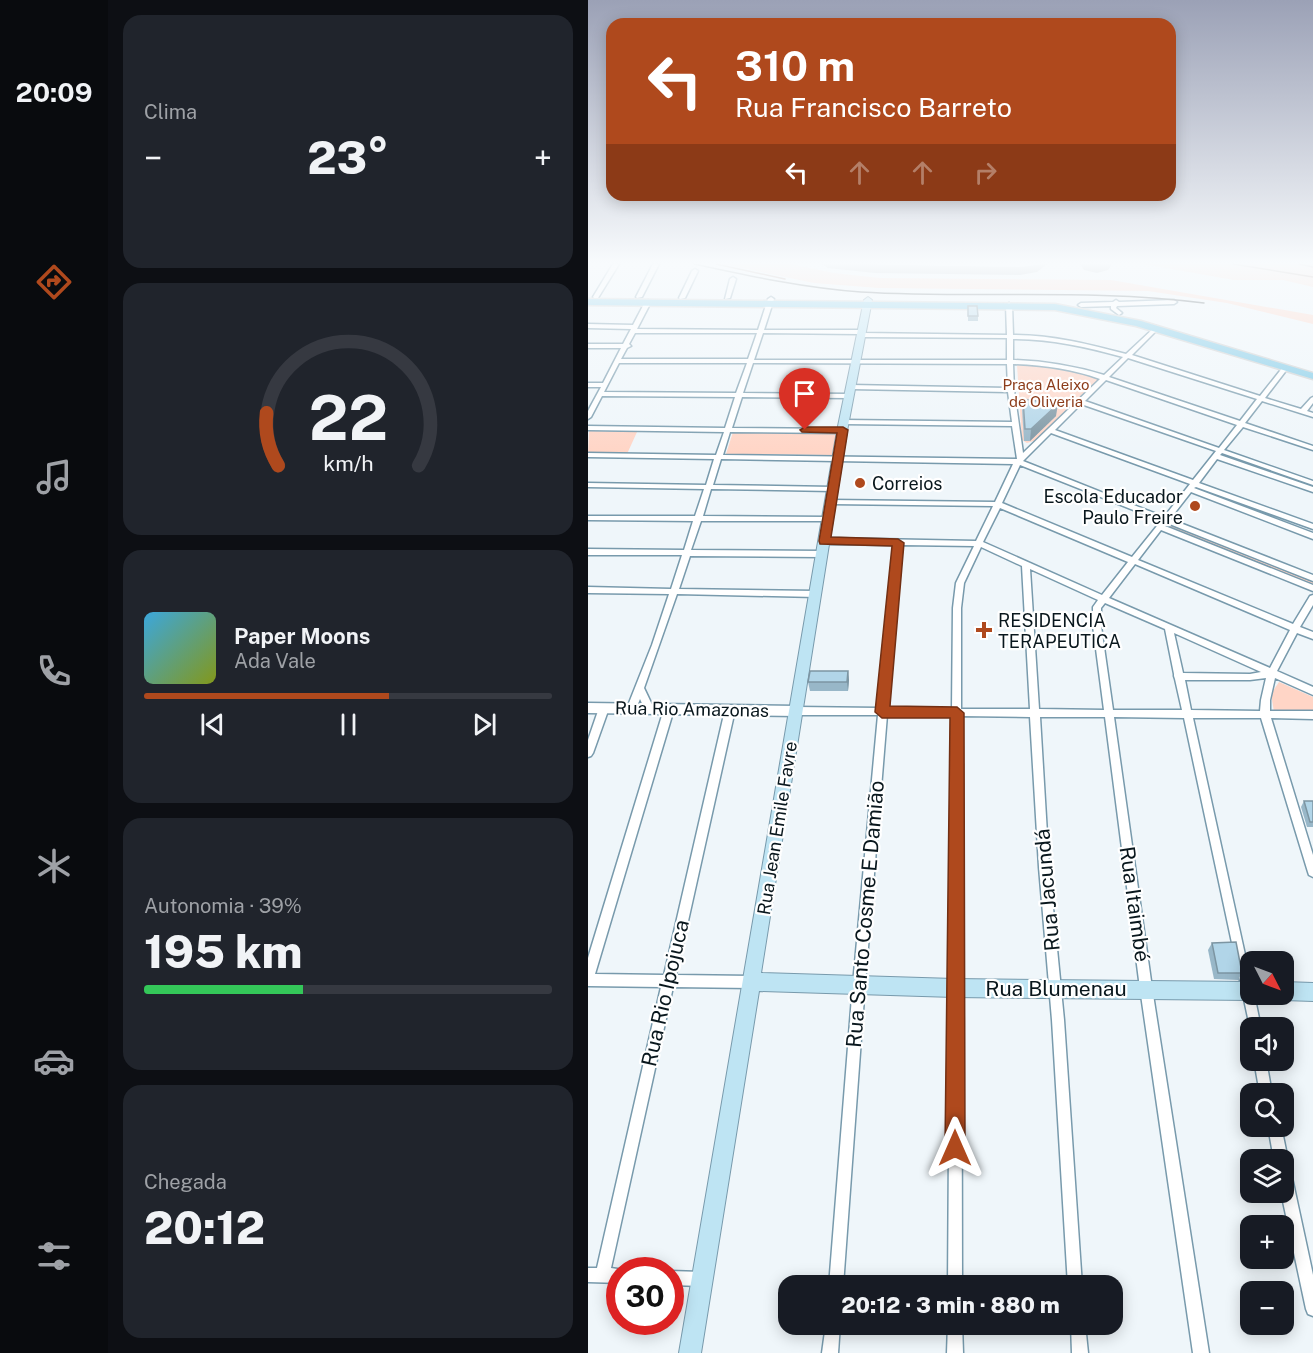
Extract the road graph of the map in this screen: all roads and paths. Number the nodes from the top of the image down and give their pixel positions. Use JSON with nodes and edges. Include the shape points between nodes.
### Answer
{"nodes":[{"id":1,"x":620,"y":327,"type":"edge"},
{"id":2,"x":762,"y":327,"type":"edge"},
{"id":3,"x":861,"y":327,"type":"edge"},
{"id":4,"x":1009,"y":327,"type":"edge"},
{"id":5,"x":1152,"y":327,"type":"edge"},
{"id":6,"x":1168,"y":327,"type":"edge"},
{"id":7,"x":1156,"y":328,"type":"junction"},
{"id":8,"x":634,"y":329,"type":"junction"},
{"id":9,"x":761,"y":332,"type":"junction"},
{"id":10,"x":861,"y":334,"type":"junction"},
{"id":11,"x":1009,"y":336,"type":"junction"},
{"id":12,"x":588,"y":346,"type":"edge"},
{"id":13,"x":628,"y":346,"type":"junction"},
{"id":14,"x":1128,"y":356,"type":"junction"},
{"id":15,"x":617,"y":361,"type":"junction"},
{"id":16,"x":1011,"y":362,"type":"junction"},
{"id":17,"x":750,"y":363,"type":"junction"},
{"id":18,"x":855,"y":363,"type":"junction"},
{"id":19,"x":1285,"y":368,"type":"junction"},
{"id":20,"x":1313,"y":369,"type":"edge"},
{"id":21,"x":1313,"y":376,"type":"edge"},
{"id":22,"x":1107,"y":378,"type":"junction"},
{"id":23,"x":588,"y":385,"type":"edge"},
{"id":24,"x":605,"y":385,"type":"junction"},
{"id":25,"x":851,"y":385,"type":"junction"},
{"id":26,"x":1011,"y":390,"type":"junction"},
{"id":27,"x":600,"y":394,"type":"junction"},
{"id":28,"x":741,"y":395,"type":"junction"},
{"id":29,"x":1260,"y":398,"type":"junction"},
{"id":30,"x":1313,"y":399,"type":"edge"},
{"id":31,"x":1082,"y":402,"type":"junction"},
{"id":32,"x":1302,"y":412,"type":"junction"},
{"id":33,"x":1313,"y":416,"type":"edge"},
{"id":34,"x":588,"y":417,"type":"edge"},
{"id":35,"x":844,"y":419,"type":"junction"},
{"id":36,"x":1242,"y":423,"type":"junction"},
{"id":37,"x":1015,"y":424,"type":"junction"},
{"id":38,"x":588,"y":428,"type":"edge"},
{"id":39,"x":729,"y":429,"type":"junction"},
{"id":40,"x":1051,"y":431,"type":"junction"},
{"id":41,"x":1017,"y":441,"type":"junction"},
{"id":42,"x":1041,"y":441,"type":"junction"},
{"id":43,"x":1313,"y":448,"type":"edge"},
{"id":44,"x":1218,"y":454,"type":"junction"},
{"id":45,"x":588,"y":455,"type":"edge"},
{"id":46,"x":720,"y":457,"type":"junction"},
{"id":47,"x":838,"y":458,"type":"junction"},
{"id":48,"x":1019,"y":460,"type":"junction"},
{"id":49,"x":1313,"y":483,"type":"edge"},
{"id":50,"x":588,"y":485,"type":"edge"},
{"id":51,"x":1192,"y":486,"type":"junction"},
{"id":52,"x":710,"y":487,"type":"junction"},
{"id":53,"x":1313,"y":490,"type":"edge"},
{"id":54,"x":832,"y":495,"type":"junction"},
{"id":55,"x":998,"y":504,"type":"junction"},
{"id":56,"x":588,"y":518,"type":"edge"},
{"id":57,"x":699,"y":518,"type":"junction"},
{"id":58,"x":828,"y":519,"type":"junction"},
{"id":59,"x":1163,"y":523,"type":"junction"},
{"id":60,"x":1313,"y":527,"type":"edge"},
{"id":61,"x":1313,"y":536,"type":"edge"},
{"id":62,"x":898,"y":543,"type":"junction"},
{"id":63,"x":980,"y":544,"type":"junction"},
{"id":64,"x":824,"y":547,"type":"junction"},
{"id":65,"x":588,"y":552,"type":"edge"},
{"id":66,"x":687,"y":554,"type":"junction"},
{"id":67,"x":1133,"y":560,"type":"junction"},
{"id":68,"x":1026,"y":565,"type":"junction"},
{"id":69,"x":1313,"y":578,"type":"edge"},
{"id":70,"x":1313,"y":588,"type":"edge"},
{"id":71,"x":588,"y":590,"type":"edge"},
{"id":72,"x":674,"y":591,"type":"junction"},
{"id":73,"x":816,"y":594,"type":"junction"},
{"id":74,"x":1103,"y":598,"type":"junction"},
{"id":75,"x":1313,"y":598,"type":"edge"},
{"id":76,"x":1169,"y":628,"type":"junction"},
{"id":77,"x":1295,"y":629,"type":"junction"},
{"id":78,"x":1313,"y":636,"type":"edge"},
{"id":79,"x":1272,"y":674,"type":"junction"},
{"id":80,"x":1178,"y":676,"type":"junction"},
{"id":81,"x":641,"y":690,"type":"junction"},
{"id":82,"x":1313,"y":691,"type":"edge"},
{"id":83,"x":588,"y":708,"type":"edge"},
{"id":84,"x":604,"y":708,"type":"junction"},
{"id":85,"x":632,"y":708,"type":"junction"},
{"id":86,"x":649,"y":709,"type":"junction"},
{"id":87,"x":669,"y":709,"type":"junction"},
{"id":88,"x":730,"y":710,"type":"junction"},
{"id":89,"x":797,"y":711,"type":"junction"},
{"id":90,"x":882,"y":712,"type":"junction"},
{"id":91,"x":957,"y":713,"type":"junction"},
{"id":92,"x":1033,"y":713,"type":"junction"},
{"id":93,"x":1109,"y":714,"type":"junction"},
{"id":94,"x":1187,"y":714,"type":"junction"},
{"id":95,"x":1265,"y":715,"type":"junction"},
{"id":96,"x":1313,"y":715,"type":"edge"},
{"id":97,"x":588,"y":753,"type":"edge"},
{"id":98,"x":1307,"y":833,"type":"edge"},
{"id":99,"x":1312,"y":867,"type":"edge"},
{"id":100,"x":1241,"y":951,"type":"edge"},
{"id":101,"x":588,"y":979,"type":"edge"},
{"id":102,"x":667,"y":982,"type":"junction"},
{"id":103,"x":752,"y":982,"type":"junction"},
{"id":104,"x":859,"y":984,"type":"junction"},
{"id":105,"x":954,"y":988,"type":"junction"},
{"id":106,"x":1055,"y":988,"type":"junction"},
{"id":107,"x":1146,"y":988,"type":"junction"},
{"id":108,"x":1240,"y":991,"type":"edge"},
{"id":109,"x":1294,"y":992,"type":"edge"},
{"id":110,"x":1313,"y":992,"type":"edge"},
{"id":111,"x":1290,"y":1203,"type":"edge"},
{"id":112,"x":595,"y":1275,"type":"edge"},
{"id":113,"x":837,"y":1275,"type":"edge"},
{"id":114,"x":955,"y":1275,"type":"edge"},
{"id":115,"x":1074,"y":1275,"type":"edge"},
{"id":116,"x":684,"y":1278,"type":"edge"},
{"id":117,"x":702,"y":1279,"type":"junction"},
{"id":118,"x":1313,"y":1309,"type":"edge"},
{"id":119,"x":832,"y":1335,"type":"edge"},
{"id":120,"x":955,"y":1335,"type":"edge"},
{"id":121,"x":1079,"y":1335,"type":"edge"},
{"id":122,"x":690,"y":1353,"type":"edge"},
{"id":123,"x":830,"y":1353,"type":"edge"},
{"id":124,"x":956,"y":1353,"type":"edge"},
{"id":125,"x":1080,"y":1353,"type":"edge"},
{"id":126,"x":1201,"y":1353,"type":"edge"}],
"edges":[{"from":1,"to":8,"type":"street"},
{"from":2,"to":9,"type":"street"},
{"from":3,"to":10,"type":"main road","name":"Rua Jean Emile Favre"},
{"from":4,"to":11,"type":"street"},
{"from":5,"to":7,"type":"main road"},
{"from":6,"to":20,"type":"main road"},
{"from":7,"to":14,"type":"street"},
{"from":7,"to":19,"type":"main road"},
{"from":8,"to":9,"type":"street"},
{"from":8,"to":13,"type":"street"},
{"from":9,"to":10,"type":"street"},
{"from":9,"to":17,"type":"street"},
{"from":10,"to":11,"type":"street"},
{"from":10,"to":18,"type":"main road","name":"Rua Jean Emile Favre","via":[[853,348]]},
{"from":11,"to":14,"type":"street","via":[[1073,342]]},
{"from":11,"to":16,"type":"street"},
{"from":12,"to":13,"type":"street"},
{"from":13,"to":15,"type":"street"},
{"from":14,"to":22,"type":"street"},
{"from":14,"to":29,"type":"street"},
{"from":15,"to":17,"type":"street"},
{"from":15,"to":24,"type":"street"},
{"from":16,"to":18,"type":"street"},
{"from":16,"to":22,"type":"street","via":[[1060,366]]},
{"from":16,"to":26,"type":"street"},
{"from":17,"to":18,"type":"street"},
{"from":17,"to":28,"type":"street"},
{"from":18,"to":25,"type":"main road","name":"Rua Jean Emile Favre"},
{"from":19,"to":21,"type":"main road"},
{"from":19,"to":29,"type":"street"},
{"from":22,"to":31,"type":"street"},
{"from":22,"to":36,"type":"street"},
{"from":23,"to":24,"type":"street"},
{"from":24,"to":27,"type":"street"},
{"from":25,"to":26,"type":"street"},
{"from":25,"to":28,"type":"street"},
{"from":25,"to":35,"type":"main road","name":"Rua Jean Emile Favre"},
{"from":26,"to":37,"type":"street"},
{"from":27,"to":28,"type":"street"},
{"from":27,"to":34,"type":"street"},
{"from":28,"to":39,"type":"street"},
{"from":29,"to":32,"type":"street"},
{"from":29,"to":36,"type":"street"},
{"from":30,"to":32,"type":"street"},
{"from":31,"to":40,"type":"street"},
{"from":31,"to":44,"type":"street"},
{"from":32,"to":33,"type":"street"},
{"from":35,"to":37,"type":"street"},
{"from":35,"to":39,"type":"street"},
{"from":35,"to":47,"type":"main road","name":"Rua Jean Emile Favre"},
{"from":36,"to":43,"type":"street"},
{"from":36,"to":44,"type":"street"},
{"from":37,"to":41,"type":"street"},
{"from":38,"to":39,"type":"street"},
{"from":39,"to":46,"type":"street"},
{"from":40,"to":42,"type":"street"},
{"from":40,"to":51,"type":"street"},
{"from":41,"to":42,"type":"street","via":[[1025,446]]},
{"from":41,"to":48,"type":"street"},
{"from":42,"to":48,"type":"street"},
{"from":44,"to":49,"type":"street"},
{"from":44,"to":51,"type":"street"},
{"from":44,"to":53,"type":"street"},
{"from":45,"to":46,"type":"street"},
{"from":46,"to":47,"type":"street"},
{"from":46,"to":52,"type":"street"},
{"from":47,"to":48,"type":"street"},
{"from":47,"to":54,"type":"main road","name":"Rua Jean Emile Favre"},
{"from":48,"to":55,"type":"street"},
{"from":48,"to":59,"type":"street"},
{"from":50,"to":52,"type":"street"},
{"from":51,"to":59,"type":"street"},
{"from":51,"to":60,"type":"street"},
{"from":51,"to":61,"type":"street"},
{"from":52,"to":54,"type":"street"},
{"from":52,"to":57,"type":"street"},
{"from":54,"to":55,"type":"street"},
{"from":54,"to":58,"type":"main road","name":"Rua Jean Emile Favre"},
{"from":55,"to":63,"type":"street"},
{"from":55,"to":67,"type":"street"},
{"from":56,"to":57,"type":"street"},
{"from":57,"to":58,"type":"street"},
{"from":57,"to":66,"type":"street"},
{"from":58,"to":64,"type":"main road","name":"Rua Jean Emile Favre"},
{"from":59,"to":67,"type":"street"},
{"from":59,"to":69,"type":"street"},
{"from":59,"to":70,"type":"street"},
{"from":62,"to":63,"type":"street"},
{"from":62,"to":64,"type":"street"},
{"from":62,"to":90,"type":"street","name":"Rua Santo Cosme E Damião"},
{"from":63,"to":68,"type":"street"},
{"from":63,"to":91,"type":"street","via":[[957,595]]},
{"from":64,"to":66,"type":"street"},
{"from":64,"to":73,"type":"main road","name":"Rua Jean Emile Favre"},
{"from":65,"to":66,"type":"street"},
{"from":66,"to":72,"type":"street"},
{"from":67,"to":74,"type":"street"},
{"from":67,"to":77,"type":"street"},
{"from":68,"to":74,"type":"street"},
{"from":68,"to":92,"type":"street","name":"Rua Jacundá"},
{"from":71,"to":72,"type":"street"},
{"from":72,"to":73,"type":"street"},
{"from":72,"to":81,"type":"street"},
{"from":73,"to":89,"type":"main road","name":"Rua Jean Emile Favre"},
{"from":74,"to":76,"type":"street"},
{"from":74,"to":93,"type":"street","name":"Rua Itaimbé","via":[[1096,615]]},
{"from":75,"to":77,"type":"street"},
{"from":76,"to":79,"type":"street"},
{"from":76,"to":80,"type":"street"},
{"from":77,"to":78,"type":"street"},
{"from":77,"to":79,"type":"street"},
{"from":79,"to":80,"type":"street"},
{"from":79,"to":82,"type":"street"},
{"from":79,"to":95,"type":"street","via":[[1264,701]]},
{"from":80,"to":94,"type":"street"},
{"from":81,"to":85,"type":"street"},
{"from":81,"to":86,"type":"street"},
{"from":83,"to":84,"type":"street","name":"Rua Rio Amazonas"},
{"from":84,"to":85,"type":"street","name":"Rua Rio Amazonas"},
{"from":84,"to":97,"type":"street"},
{"from":85,"to":86,"type":"street","name":"Rua Rio Amazonas"},
{"from":86,"to":87,"type":"street","name":"Rua Rio Amazonas"},
{"from":87,"to":88,"type":"street","name":"Rua Rio Amazonas"},
{"from":87,"to":101,"type":"street"},
{"from":88,"to":89,"type":"street","name":"Rua Rio Amazonas"},
{"from":88,"to":102,"type":"street","name":"Rua Rio Ipojuca"},
{"from":89,"to":90,"type":"street"},
{"from":89,"to":103,"type":"main road","name":"Rua Jean Emile Favre"},
{"from":90,"to":91,"type":"street"},
{"from":90,"to":104,"type":"street","name":"Rua Santo Cosme E Damião"},
{"from":91,"to":92,"type":"street"},
{"from":91,"to":105,"type":"street"},
{"from":92,"to":93,"type":"street"},
{"from":92,"to":106,"type":"street","name":"Rua Jacundá"},
{"from":93,"to":94,"type":"street"},
{"from":93,"to":107,"type":"street","name":"Rua Itaimbé"},
{"from":94,"to":95,"type":"street"},
{"from":94,"to":100,"type":"street"},
{"from":95,"to":96,"type":"street"},
{"from":95,"to":98,"type":"street"},
{"from":98,"to":99,"type":"street"},
{"from":101,"to":102,"type":"street"},
{"from":102,"to":103,"type":"street"},
{"from":102,"to":112,"type":"street","name":"Rua Rio Ipojuca"},
{"from":103,"to":104,"type":"main road","name":"Rua Blumenau","via":[[809,979]]},
{"from":103,"to":117,"type":"main road","name":"Rua Jean Emile Favre"},
{"from":104,"to":105,"type":"main road","name":"Rua Blumenau"},
{"from":104,"to":113,"type":"street","name":"Rua Santo Cosme E Damião"},
{"from":105,"to":106,"type":"main road","name":"Rua Blumenau"},
{"from":105,"to":114,"type":"street"},
{"from":106,"to":107,"type":"main road","name":"Rua Blumenau"},
{"from":106,"to":115,"type":"street","name":"Rua Jacundá"},
{"from":107,"to":108,"type":"main road","name":"Rua Blumenau"},
{"from":107,"to":126,"type":"street","name":"Rua Itaimbé"},
{"from":109,"to":110,"type":"main road"},
{"from":111,"to":118,"type":"street"},
{"from":116,"to":117,"type":"street"},
{"from":117,"to":122,"type":"main road","name":"Rua Jean Emile Favre"},
{"from":119,"to":123,"type":"street"},
{"from":120,"to":124,"type":"street"},
{"from":121,"to":125,"type":"street"}]}
